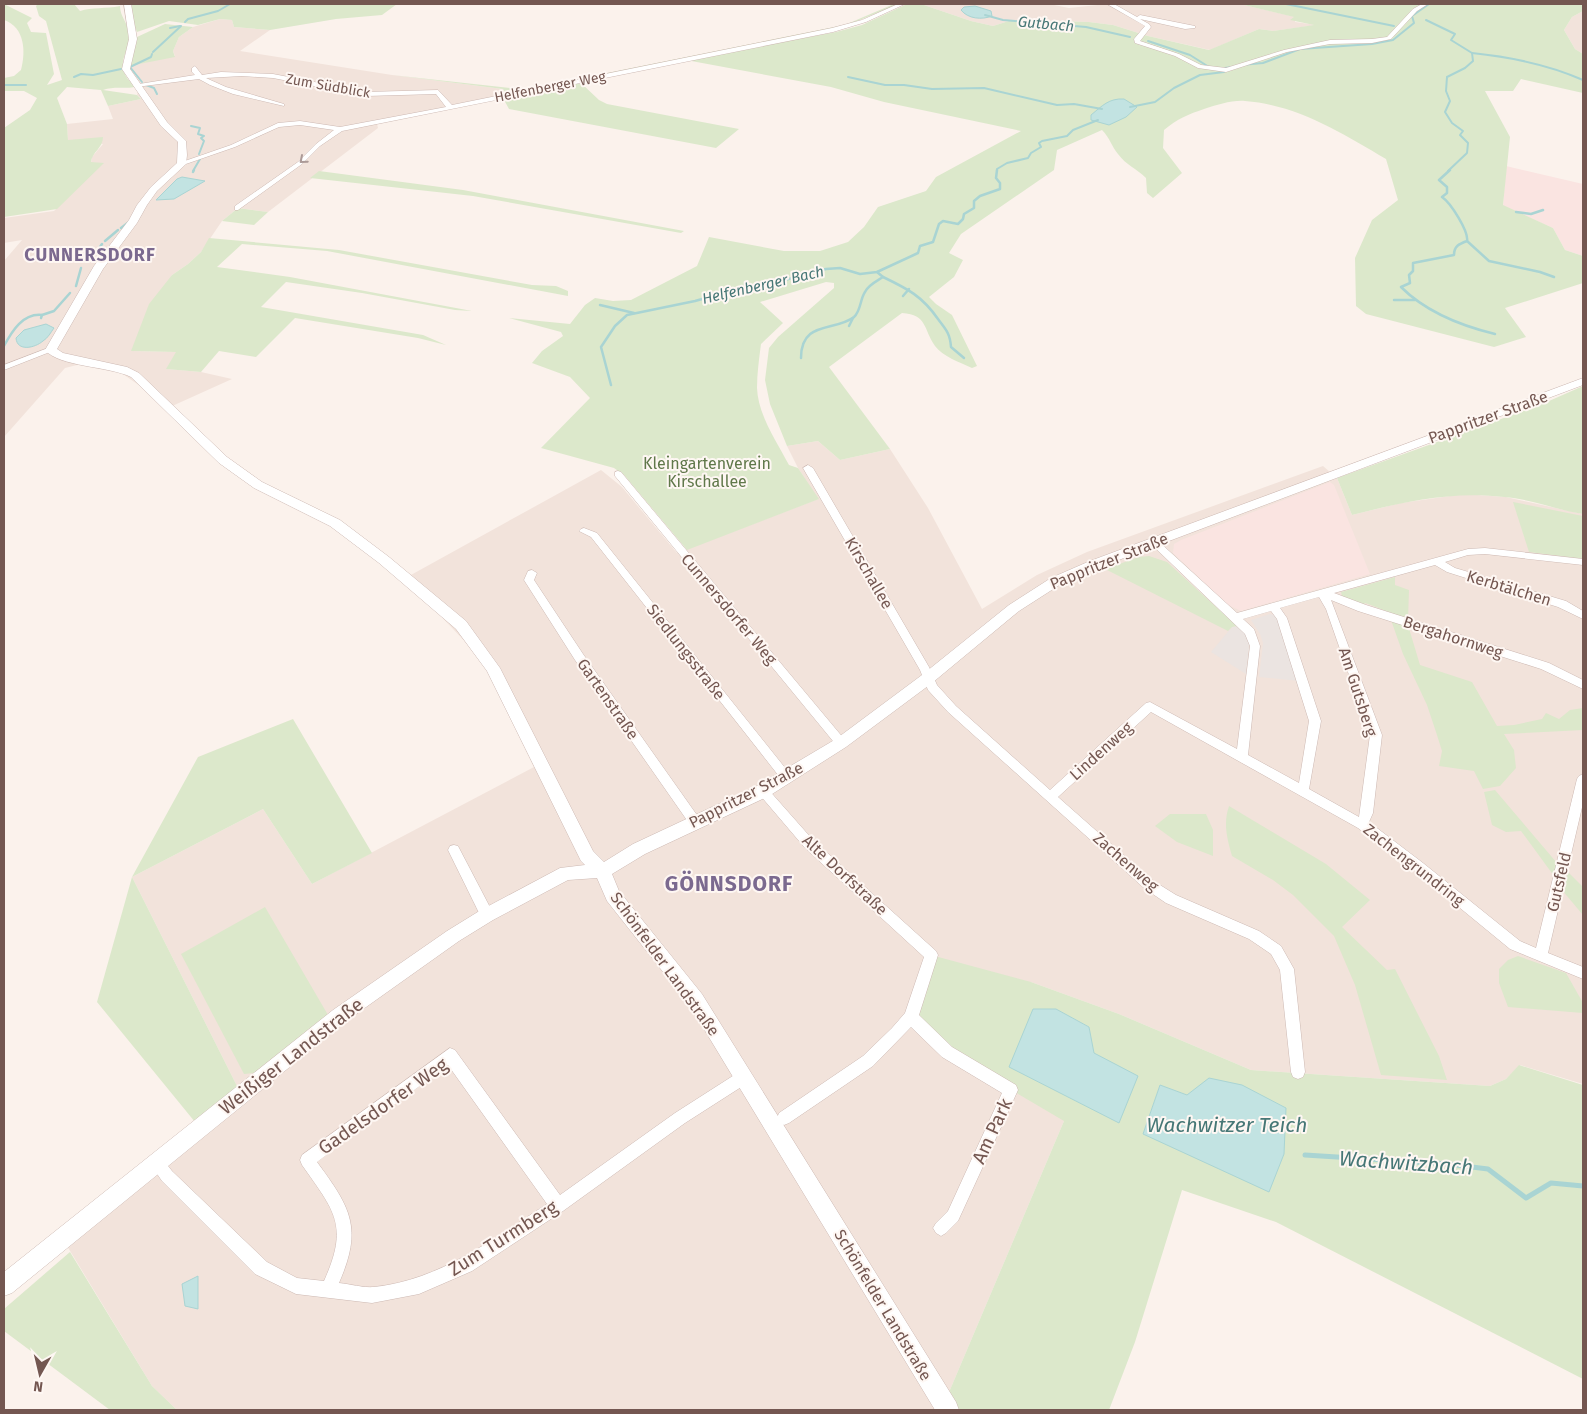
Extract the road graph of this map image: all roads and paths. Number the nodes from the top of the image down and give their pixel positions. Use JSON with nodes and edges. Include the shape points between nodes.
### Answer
{"nodes":[{"id":1,"x":127,"y":4,"type":"edge"},
{"id":2,"x":902,"y":4,"type":"edge"},
{"id":3,"x":1110,"y":4,"type":"edge"},
{"id":4,"x":1425,"y":4,"type":"edge"},
{"id":5,"x":1133,"y":15,"type":"junction"},
{"id":6,"x":1161,"y":22,"type":"junction"},
{"id":7,"x":1147,"y":25,"type":"junction"},
{"id":8,"x":1193,"y":27,"type":"dead end"},
{"id":9,"x":196,"y":68,"type":"dead end"},
{"id":10,"x":199,"y":76,"type":"junction"},
{"id":11,"x":136,"y":85,"type":"junction"},
{"id":12,"x":282,"y":105,"type":"dead end"},
{"id":13,"x":450,"y":107,"type":"junction"},
{"id":14,"x":340,"y":128,"type":"junction"},
{"id":15,"x":182,"y":159,"type":"junction"},
{"id":16,"x":238,"y":208,"type":"dead end"},
{"id":17,"x":51,"y":350,"type":"junction"},
{"id":18,"x":4,"y":368,"type":"edge"},
{"id":19,"x":1583,"y":381,"type":"edge"},
{"id":20,"x":808,"y":468,"type":"dead end"},
{"id":21,"x":618,"y":474,"type":"dead end"},
{"id":22,"x":584,"y":530,"type":"dead end"},
{"id":23,"x":1154,"y":542,"type":"junction"},
{"id":24,"x":1435,"y":560,"type":"junction"},
{"id":25,"x":1583,"y":562,"type":"edge"},
{"id":26,"x":532,"y":574,"type":"dead end"},
{"id":27,"x":1322,"y":592,"type":"junction"},
{"id":28,"x":1273,"y":606,"type":"junction"},
{"id":29,"x":1583,"y":615,"type":"edge"},
{"id":30,"x":1236,"y":617,"type":"junction"},
{"id":31,"x":927,"y":679,"type":"junction"},
{"id":32,"x":1583,"y":685,"type":"edge"},
{"id":33,"x":1150,"y":706,"type":"joint"},
{"id":34,"x":841,"y":743,"type":"junction"},
{"id":35,"x":1242,"y":758,"type":"junction"},
{"id":36,"x":786,"y":777,"type":"junction"},
{"id":37,"x":1583,"y":779,"type":"edge"},
{"id":38,"x":763,"y":791,"type":"junction"},
{"id":39,"x":1303,"y":792,"type":"junction"},
{"id":40,"x":1051,"y":796,"type":"junction"},
{"id":41,"x":695,"y":822,"type":"junction"},
{"id":42,"x":1362,"y":824,"type":"junction"},
{"id":43,"x":454,"y":850,"type":"dead end"},
{"id":44,"x":602,"y":871,"type":"junction"},
{"id":45,"x":487,"y":915,"type":"junction"},
{"id":46,"x":1541,"y":956,"type":"junction"},
{"id":47,"x":1583,"y":973,"type":"edge"},
{"id":48,"x":911,"y":1017,"type":"junction"},
{"id":49,"x":1298,"y":1072,"type":"dead end"},
{"id":50,"x":744,"y":1077,"type":"junction"},
{"id":51,"x":784,"y":1118,"type":"dead end"},
{"id":52,"x":156,"y":1162,"type":"junction"},
{"id":53,"x":558,"y":1206,"type":"junction"},
{"id":54,"x":942,"y":1228,"type":"dead end"},
{"id":55,"x":4,"y":1285,"type":"edge"},
{"id":56,"x":328,"y":1291,"type":"junction"},
{"id":57,"x":948,"y":1410,"type":"edge"}],
"edges":[{"from":1,"to":11,"type":"street","via":[[126,15],[133,36],[126,62]]},
{"from":2,"to":13,"type":"street","name":"Helfenberger Weg","via":[[864,21],[832,30]]},
{"from":3,"to":5,"type":"street"},
{"from":4,"to":7,"type":"street","via":[[1415,10],[1389,38],[1330,42],[1286,51],[1226,70],[1200,67],[1178,55],[1137,42]]},
{"from":5,"to":6,"type":"street"},
{"from":5,"to":7,"type":"street"},
{"from":6,"to":7,"type":"street"},
{"from":6,"to":8,"type":"street"},
{"from":9,"to":10,"type":"street","via":[[194,72]]},
{"from":10,"to":11,"type":"street","name":"Zum Südblick"},
{"from":10,"to":12,"type":"street","name":"Zum Südblick","via":[[222,88]]},
{"from":10,"to":13,"type":"street","name":"Zum Südblick","via":[[258,75],[379,95],[433,92],[441,95]]},
{"from":11,"to":15,"type":"street","via":[[164,124],[180,138],[183,143]]},
{"from":13,"to":14,"type":"street","name":"Helfenberger Weg"},
{"from":14,"to":15,"type":"street","name":"Helfenberger Weg","via":[[284,124],[233,146]]},
{"from":14,"to":16,"type":"street","one_way":true,"via":[[300,163]]},
{"from":15,"to":17,"type":"street","via":[[142,204],[134,221],[98,268]]},
{"from":17,"to":18,"type":"street"},
{"from":17,"to":44,"type":"street","name":"Schönfelder Landstraße","via":[[59,356],[129,372],[213,452],[258,485],[335,523],[461,625],[493,668],[587,856]]},
{"from":19,"to":23,"type":"street","name":"Pappritzer Straße"},
{"from":20,"to":31,"type":"street","name":"Kirschallee","via":[[925,670]]},
{"from":21,"to":34,"type":"street","name":"Cunnersdorfer Weg"},
{"from":22,"to":36,"type":"street","name":"Siedlungsstraße","via":[[594,535]]},
{"from":23,"to":30,"type":"street"},
{"from":23,"to":31,"type":"street","name":"Pappritzer Straße","via":[[1095,564],[1037,592]]},
{"from":24,"to":25,"type":"street","via":[[1485,551]]},
{"from":24,"to":27,"type":"street"},
{"from":24,"to":29,"type":"street","name":"Kerbtälchen","via":[[1450,570],[1562,604]]},
{"from":26,"to":41,"type":"street","name":"Gartenstraße","via":[[529,580],[579,657]]},
{"from":27,"to":28,"type":"street"},
{"from":27,"to":32,"type":"street","name":"Bergahornweg","via":[[1362,608],[1545,666]]},
{"from":27,"to":42,"type":"street","name":"Am Gutsberg","via":[[1376,736]]},
{"from":28,"to":30,"type":"street"},
{"from":28,"to":39,"type":"street","via":[[1282,618],[1315,721]]},
{"from":30,"to":35,"type":"street","via":[[1250,632],[1255,646]]},
{"from":31,"to":34,"type":"street","name":"Pappritzer Straße"},
{"from":31,"to":40,"type":"street","name":"Zachenweg","via":[[952,709]]},
{"from":33,"to":35,"type":"street","name":"Zachengrundring"},
{"from":33,"to":40,"type":"street","name":"Lindenweg"},
{"from":34,"to":36,"type":"street","name":"Pappritzer Straße"},
{"from":35,"to":39,"type":"street","name":"Zachengrundring"},
{"from":36,"to":38,"type":"street","name":"Pappritzer Straße"},
{"from":37,"to":46,"type":"street","name":"Gutsfeld"},
{"from":38,"to":41,"type":"street","name":"Pappritzer Straße"},
{"from":38,"to":48,"type":"street","name":"Alte Dorfstraße","via":[[809,844],[931,955]]},
{"from":39,"to":42,"type":"street","name":"Zachengrundring"},
{"from":40,"to":49,"type":"street","name":"Zachenweg","via":[[1148,884],[1171,899],[1254,935],[1276,950],[1286,969]]},
{"from":41,"to":44,"type":"street","name":"Pappritzer Straße"},
{"from":42,"to":46,"type":"street","name":"Zachengrundring","via":[[1515,945]]},
{"from":43,"to":45,"type":"street"},
{"from":44,"to":45,"type":"street","name":"Weißiger Landstraße","via":[[566,873]]},
{"from":44,"to":50,"type":"street","name":"Schönfelder Landstraße","via":[[613,896],[696,1000]]},
{"from":45,"to":52,"type":"street","name":"Weißiger Landstraße","via":[[339,1016]]},
{"from":46,"to":47,"type":"street","name":"Zachengrundring"},
{"from":48,"to":51,"type":"street","via":[[868,1061]]},
{"from":48,"to":54,"type":"street","name":"Am Park","via":[[947,1052],[1011,1090],[953,1216]]},
{"from":50,"to":53,"type":"street","name":"Zum Turmberg","via":[[680,1118]]},
{"from":50,"to":57,"type":"street","name":"Schönfelder Landstraße"},
{"from":52,"to":55,"type":"street","name":"Weißiger Landstraße"},
{"from":52,"to":56,"type":"street","name":"Zum Turmberg","via":[[260,1268],[296,1286]]},
{"from":53,"to":56,"type":"street","name":"Zum Turmberg","via":[[466,1265],[419,1286],[372,1295]]},
{"from":53,"to":56,"type":"street","name":"Gadelsdorfer Weg","via":[[450,1055],[307,1160],[338,1205],[346,1236]]}]}
